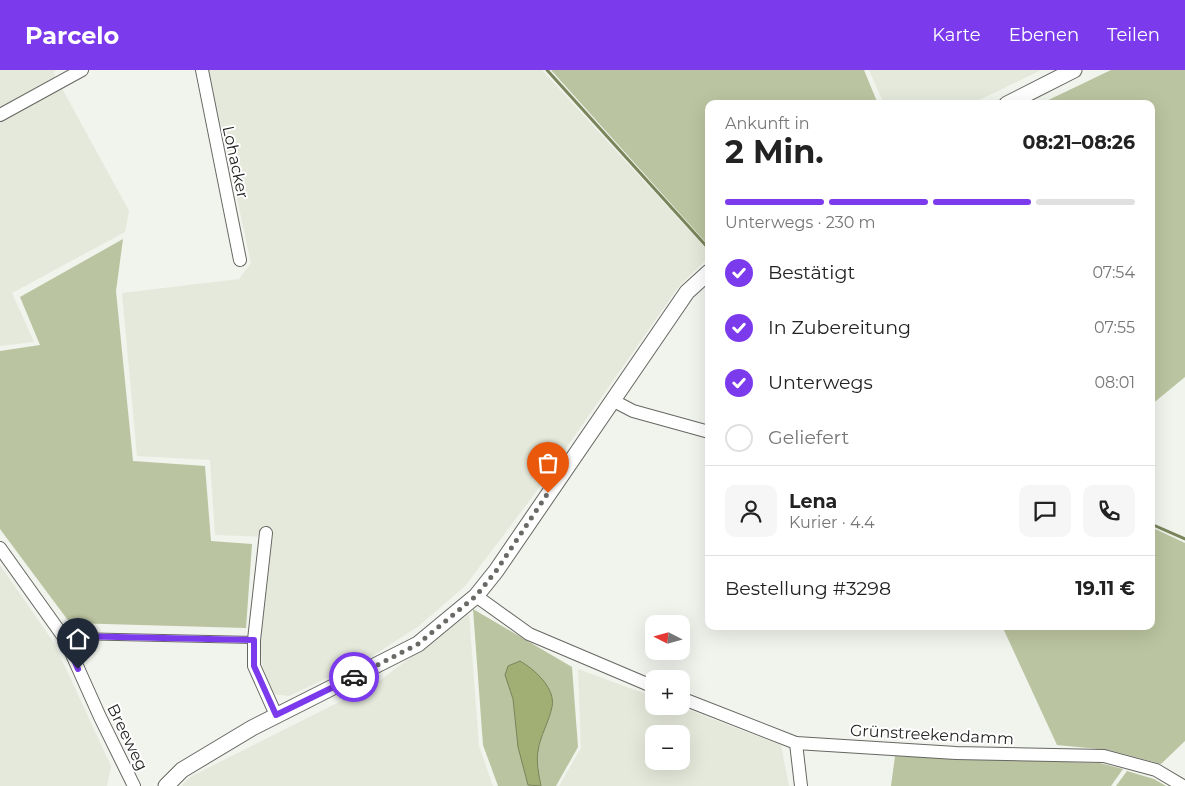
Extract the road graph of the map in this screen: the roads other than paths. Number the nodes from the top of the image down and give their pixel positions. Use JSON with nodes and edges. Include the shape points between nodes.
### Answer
{"nodes":[{"id":1,"x":82,"y":70,"type":"edge"},
{"id":2,"x":202,"y":70,"type":"edge"},
{"id":3,"x":1074,"y":70,"type":"edge"},
{"id":4,"x":1015,"y":100,"type":"edge"},
{"id":5,"x":0,"y":115,"type":"edge"},
{"id":6,"x":240,"y":260,"type":"dead end"},
{"id":7,"x":705,"y":276,"type":"edge"},
{"id":8,"x":612,"y":400,"type":"junction"},
{"id":9,"x":705,"y":431,"type":"edge"},
{"id":10,"x":266,"y":533,"type":"dead end"},
{"id":11,"x":0,"y":548,"type":"edge"},
{"id":12,"x":476,"y":596,"type":"junction"},
{"id":13,"x":65,"y":639,"type":"junction"},
{"id":14,"x":254,"y":640,"type":"junction"},
{"id":15,"x":645,"y":683,"type":"edge"},
{"id":16,"x":690,"y":702,"type":"edge"},
{"id":17,"x":276,"y":715,"type":"junction"},
{"id":18,"x":796,"y":743,"type":"junction"},
{"id":19,"x":134,"y":786,"type":"edge"},
{"id":20,"x":166,"y":786,"type":"edge"},
{"id":21,"x":801,"y":786,"type":"edge"},
{"id":22,"x":1183,"y":786,"type":"edge"}],
"edges":[{"from":1,"to":5,"type":"street"},
{"from":2,"to":6,"type":"street","name":"Lohacker"},
{"from":3,"to":4,"type":"street"},
{"from":7,"to":8,"type":"street","via":[[687,292]]},
{"from":8,"to":9,"type":"street","via":[[633,411]]},
{"from":8,"to":12,"type":"street"},
{"from":10,"to":14,"type":"street"},
{"from":11,"to":13,"type":"street","name":"Breeweg"},
{"from":12,"to":15,"type":"street","via":[[529,634]]},
{"from":12,"to":17,"type":"street","via":[[418,644]]},
{"from":13,"to":14,"type":"lane","via":[[73,636]]},
{"from":13,"to":19,"type":"street","name":"Breeweg"},
{"from":14,"to":17,"type":"street","via":[[254,666]]},
{"from":16,"to":18,"type":"street","name":"Grünstreekendamm"},
{"from":17,"to":20,"type":"street","via":[[182,770]]},
{"from":18,"to":21,"type":"street"},
{"from":18,"to":22,"type":"street","name":"Grünstreekendamm","via":[[956,753],[1104,756],[1156,770]]}]}
